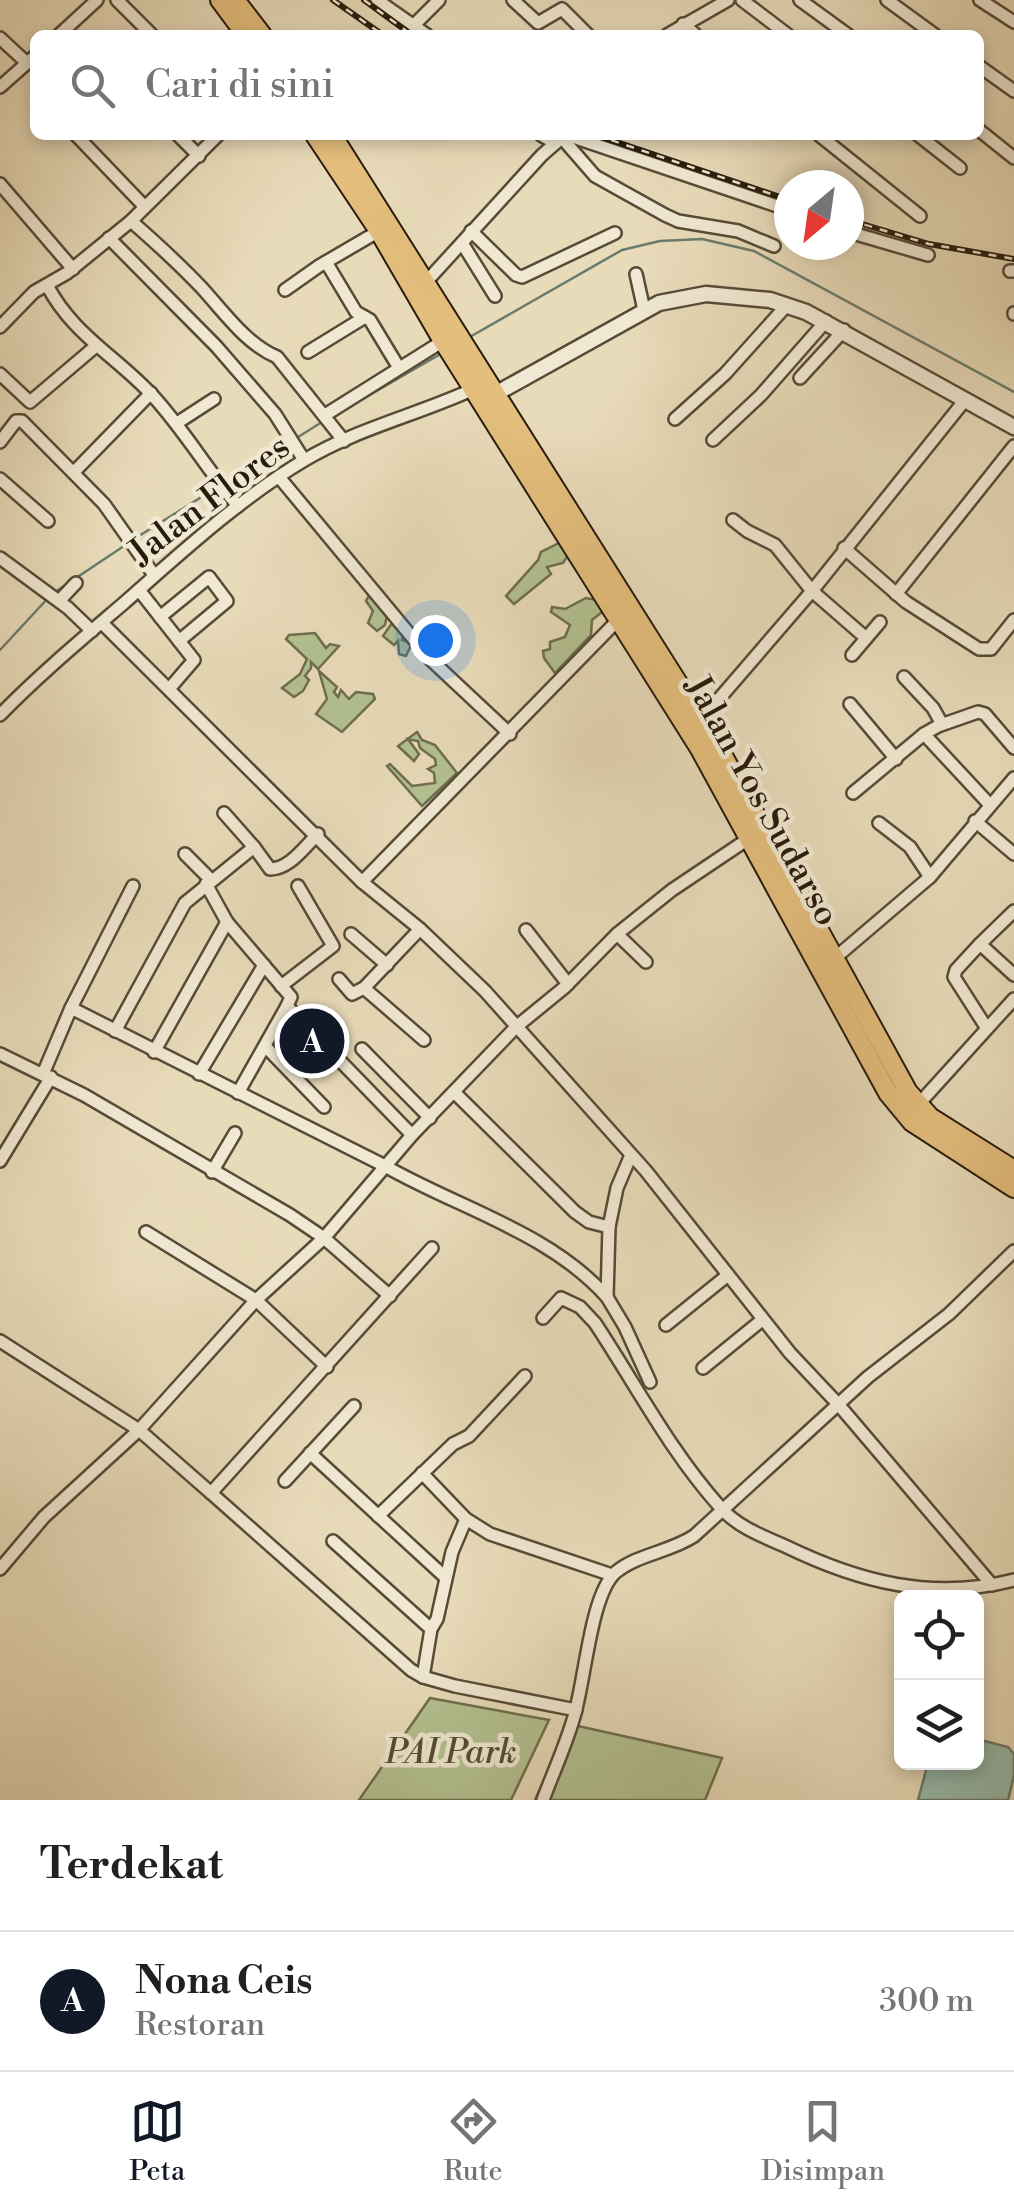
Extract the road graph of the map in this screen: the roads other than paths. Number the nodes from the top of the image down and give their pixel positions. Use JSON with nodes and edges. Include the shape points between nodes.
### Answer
{"nodes":[{"id":1,"x":97,"y":0,"type":"edge"},
{"id":2,"x":117,"y":0,"type":"edge"},
{"id":3,"x":220,"y":0,"type":"edge"},
{"id":4,"x":235,"y":0,"type":"edge"},
{"id":5,"x":377,"y":0,"type":"edge"},
{"id":6,"x":439,"y":0,"type":"edge"},
{"id":7,"x":513,"y":0,"type":"edge"},
{"id":8,"x":728,"y":0,"type":"edge"},
{"id":9,"x":742,"y":0,"type":"edge"},
{"id":10,"x":800,"y":0,"type":"edge"},
{"id":11,"x":887,"y":0,"type":"edge"},
{"id":12,"x":980,"y":0,"type":"edge"},
{"id":13,"x":1014,"y":22,"type":"edge"},
{"id":14,"x":71,"y":24,"type":"junction"},
{"id":15,"x":683,"y":24,"type":"junction"},
{"id":16,"x":412,"y":26,"type":"junction"},
{"id":17,"x":64,"y":30,"type":"edge"},
{"id":18,"x":77,"y":30,"type":"edge"},
{"id":19,"x":147,"y":30,"type":"edge"},
{"id":20,"x":242,"y":30,"type":"edge"},
{"id":21,"x":258,"y":30,"type":"edge"},
{"id":22,"x":418,"y":30,"type":"edge"},
{"id":23,"x":583,"y":30,"type":"edge"},
{"id":24,"x":674,"y":30,"type":"edge"},
{"id":25,"x":690,"y":30,"type":"edge"},
{"id":26,"x":781,"y":30,"type":"edge"},
{"id":27,"x":841,"y":30,"type":"edge"},
{"id":28,"x":929,"y":30,"type":"edge"},
{"id":29,"x":0,"y":38,"type":"edge"},
{"id":30,"x":30,"y":58,"type":"edge"},
{"id":31,"x":30,"y":60,"type":"edge"},
{"id":32,"x":984,"y":70,"type":"edge"},
{"id":33,"x":0,"y":87,"type":"edge"},
{"id":34,"x":1014,"y":92,"type":"edge"},
{"id":35,"x":984,"y":134,"type":"edge"},
{"id":36,"x":81,"y":140,"type":"edge"},
{"id":37,"x":183,"y":140,"type":"edge"},
{"id":38,"x":213,"y":140,"type":"edge"},
{"id":39,"x":318,"y":140,"type":"edge"},
{"id":40,"x":335,"y":140,"type":"edge"},
{"id":41,"x":560,"y":140,"type":"edge"},
{"id":42,"x":564,"y":140,"type":"edge"},
{"id":43,"x":568,"y":140,"type":"edge"},
{"id":44,"x":825,"y":140,"type":"edge"},
{"id":45,"x":924,"y":140,"type":"edge"},
{"id":46,"x":199,"y":156,"type":"junction"},
{"id":47,"x":1014,"y":158,"type":"edge"},
{"id":48,"x":960,"y":168,"type":"dead end"},
{"id":49,"x":0,"y":184,"type":"edge"},
{"id":50,"x":774,"y":205,"type":"edge"},
{"id":51,"x":144,"y":206,"type":"junction"},
{"id":52,"x":920,"y":216,"type":"dead end"},
{"id":53,"x":131,"y":221,"type":"junction"},
{"id":54,"x":379,"y":231,"type":"junction"},
{"id":55,"x":471,"y":231,"type":"junction"},
{"id":56,"x":615,"y":233,"type":"dead end"},
{"id":57,"x":864,"y":236,"type":"edge"},
{"id":58,"x":109,"y":238,"type":"junction"},
{"id":59,"x":462,"y":242,"type":"junction"},
{"id":60,"x":774,"y":246,"type":"dead end"},
{"id":61,"x":928,"y":255,"type":"dead end"},
{"id":62,"x":326,"y":262,"type":"junction"},
{"id":63,"x":73,"y":269,"type":"junction"},
{"id":64,"x":636,"y":274,"type":"dead end"},
{"id":65,"x":47,"y":285,"type":"junction"},
{"id":66,"x":420,"y":287,"type":"junction"},
{"id":67,"x":285,"y":290,"type":"dead end"},
{"id":68,"x":496,"y":296,"type":"dead end"},
{"id":69,"x":786,"y":305,"type":"junction"},
{"id":70,"x":644,"y":310,"type":"junction"},
{"id":71,"x":365,"y":317,"type":"junction"},
{"id":72,"x":826,"y":321,"type":"junction"},
{"id":73,"x":0,"y":327,"type":"edge"},
{"id":74,"x":844,"y":330,"type":"junction"},
{"id":75,"x":453,"y":343,"type":"junction"},
{"id":76,"x":96,"y":346,"type":"junction"},
{"id":77,"x":308,"y":352,"type":"dead end"},
{"id":78,"x":400,"y":368,"type":"junction"},
{"id":79,"x":0,"y":374,"type":"edge"},
{"id":80,"x":800,"y":378,"type":"dead end"},
{"id":81,"x":150,"y":393,"type":"junction"},
{"id":82,"x":485,"y":395,"type":"junction"},
{"id":83,"x":214,"y":399,"type":"dead end"},
{"id":84,"x":964,"y":400,"type":"junction"},
{"id":85,"x":674,"y":419,"type":"dead end"},
{"id":86,"x":329,"y":420,"type":"junction"},
{"id":87,"x":177,"y":424,"type":"junction"},
{"id":88,"x":1014,"y":427,"type":"edge"},
{"id":89,"x":713,"y":440,"type":"dead end"},
{"id":90,"x":344,"y":441,"type":"junction"},
{"id":91,"x":0,"y":442,"type":"edge"},
{"id":92,"x":1014,"y":446,"type":"edge"},
{"id":93,"x":304,"y":460,"type":"junction"},
{"id":94,"x":1001,"y":461,"type":"junction"},
{"id":95,"x":1014,"y":468,"type":"edge"},
{"id":96,"x":74,"y":472,"type":"junction"},
{"id":97,"x":279,"y":477,"type":"junction"},
{"id":98,"x":0,"y":479,"type":"edge"},
{"id":99,"x":238,"y":506,"type":"junction"},
{"id":100,"x":733,"y":520,"type":"dead end"},
{"id":101,"x":48,"y":521,"type":"dead end"},
{"id":102,"x":844,"y":548,"type":"junction"},
{"id":103,"x":0,"y":558,"type":"edge"},
{"id":104,"x":154,"y":575,"type":"junction"},
{"id":105,"x":76,"y":584,"type":"dead end"},
{"id":106,"x":138,"y":590,"type":"junction"},
{"id":107,"x":812,"y":591,"type":"junction"},
{"id":108,"x":896,"y":594,"type":"junction"},
{"id":109,"x":54,"y":598,"type":"junction"},
{"id":110,"x":160,"y":616,"type":"junction"},
{"id":111,"x":618,"y":620,"type":"junction"},
{"id":112,"x":1014,"y":620,"type":"edge"},
{"id":113,"x":880,"y":622,"type":"dead end"},
{"id":114,"x":96,"y":627,"type":"junction"},
{"id":115,"x":866,"y":638,"type":"junction"},
{"id":116,"x":179,"y":641,"type":"junction"},
{"id":117,"x":852,"y":655,"type":"dead end"},
{"id":118,"x":904,"y":676,"type":"dead end"},
{"id":119,"x":169,"y":689,"type":"junction"},
{"id":120,"x":850,"y":704,"type":"dead end"},
{"id":121,"x":0,"y":714,"type":"edge"},
{"id":122,"x":700,"y":720,"type":"junction"},
{"id":123,"x":942,"y":724,"type":"junction"},
{"id":124,"x":510,"y":734,"type":"junction"},
{"id":125,"x":924,"y":734,"type":"junction"},
{"id":126,"x":1014,"y":748,"type":"edge"},
{"id":127,"x":896,"y":759,"type":"junction"},
{"id":128,"x":1014,"y":778,"type":"edge"},
{"id":129,"x":853,"y":793,"type":"dead end"},
{"id":130,"x":990,"y":805,"type":"junction"},
{"id":131,"x":224,"y":814,"type":"dead end"},
{"id":132,"x":975,"y":821,"type":"junction"},
{"id":133,"x":879,"y":823,"type":"dead end"},
{"id":134,"x":318,"y":834,"type":"junction"},
{"id":135,"x":756,"y":834,"type":"junction"},
{"id":136,"x":254,"y":847,"type":"junction"},
{"id":137,"x":185,"y":854,"type":"dead end"},
{"id":138,"x":1014,"y":854,"type":"edge"},
{"id":139,"x":930,"y":877,"type":"junction"},
{"id":140,"x":208,"y":882,"type":"junction"},
{"id":141,"x":362,"y":882,"type":"junction"},
{"id":142,"x":133,"y":886,"type":"dead end"},
{"id":143,"x":298,"y":886,"type":"dead end"},
{"id":144,"x":1014,"y":911,"type":"edge"},
{"id":145,"x":228,"y":922,"type":"junction"},
{"id":146,"x":420,"y":928,"type":"junction"},
{"id":147,"x":526,"y":930,"type":"dead end"},
{"id":148,"x":351,"y":934,"type":"dead end"},
{"id":149,"x":617,"y":934,"type":"junction"},
{"id":150,"x":980,"y":944,"type":"junction"},
{"id":151,"x":835,"y":958,"type":"junction"},
{"id":152,"x":646,"y":962,"type":"dead end"},
{"id":153,"x":264,"y":965,"type":"junction"},
{"id":154,"x":387,"y":966,"type":"junction"},
{"id":155,"x":1014,"y":975,"type":"edge"},
{"id":156,"x":340,"y":979,"type":"dead end"},
{"id":157,"x":568,"y":984,"type":"junction"},
{"id":158,"x":282,"y":986,"type":"junction"},
{"id":159,"x":364,"y":988,"type":"junction"},
{"id":160,"x":1014,"y":999,"type":"edge"},
{"id":161,"x":287,"y":1006,"type":"junction"},
{"id":162,"x":71,"y":1008,"type":"junction"},
{"id":163,"x":516,"y":1027,"type":"junction"},
{"id":164,"x":986,"y":1027,"type":"junction"},
{"id":165,"x":115,"y":1031,"type":"junction"},
{"id":166,"x":424,"y":1040,"type":"dead end"},
{"id":167,"x":265,"y":1046,"type":"junction"},
{"id":168,"x":362,"y":1049,"type":"dead end"},
{"id":169,"x":154,"y":1052,"type":"junction"},
{"id":170,"x":0,"y":1054,"type":"edge"},
{"id":171,"x":199,"y":1074,"type":"junction"},
{"id":172,"x":47,"y":1075,"type":"junction"},
{"id":173,"x":454,"y":1092,"type":"junction"},
{"id":174,"x":238,"y":1094,"type":"junction"},
{"id":175,"x":324,"y":1107,"type":"dead end"},
{"id":176,"x":913,"y":1112,"type":"junction"},
{"id":177,"x":430,"y":1118,"type":"junction"},
{"id":178,"x":234,"y":1133,"type":"dead end"},
{"id":179,"x":412,"y":1135,"type":"junction"},
{"id":180,"x":632,"y":1155,"type":"junction"},
{"id":181,"x":0,"y":1161,"type":"edge"},
{"id":182,"x":385,"y":1166,"type":"junction"},
{"id":183,"x":1014,"y":1170,"type":"edge"},
{"id":184,"x":212,"y":1172,"type":"junction"},
{"id":185,"x":1014,"y":1188,"type":"edge"},
{"id":186,"x":609,"y":1228,"type":"junction"},
{"id":187,"x":146,"y":1232,"type":"dead end"},
{"id":188,"x":324,"y":1238,"type":"junction"},
{"id":189,"x":432,"y":1248,"type":"dead end"},
{"id":190,"x":1014,"y":1251,"type":"edge"},
{"id":191,"x":728,"y":1275,"type":"junction"},
{"id":192,"x":390,"y":1296,"type":"junction"},
{"id":193,"x":606,"y":1297,"type":"junction"},
{"id":194,"x":256,"y":1300,"type":"junction"},
{"id":195,"x":542,"y":1318,"type":"dead end"},
{"id":196,"x":762,"y":1320,"type":"junction"},
{"id":197,"x":666,"y":1325,"type":"dead end"},
{"id":198,"x":0,"y":1341,"type":"edge"},
{"id":199,"x":327,"y":1367,"type":"junction"},
{"id":200,"x":703,"y":1368,"type":"dead end"},
{"id":201,"x":524,"y":1376,"type":"dead end"},
{"id":202,"x":650,"y":1382,"type":"dead end"},
{"id":203,"x":838,"y":1404,"type":"junction"},
{"id":204,"x":354,"y":1406,"type":"dead end"},
{"id":205,"x":140,"y":1430,"type":"junction"},
{"id":206,"x":310,"y":1453,"type":"junction"},
{"id":207,"x":422,"y":1473,"type":"junction"},
{"id":208,"x":284,"y":1481,"type":"dead end"},
{"id":209,"x":211,"y":1492,"type":"junction"},
{"id":210,"x":722,"y":1510,"type":"junction"},
{"id":211,"x":378,"y":1516,"type":"junction"},
{"id":212,"x":466,"y":1519,"type":"junction"},
{"id":213,"x":333,"y":1540,"type":"dead end"},
{"id":214,"x":0,"y":1569,"type":"edge"},
{"id":215,"x":612,"y":1575,"type":"junction"},
{"id":216,"x":446,"y":1577,"type":"junction"},
{"id":217,"x":1014,"y":1580,"type":"edge"},
{"id":218,"x":992,"y":1585,"type":"junction"},
{"id":219,"x":431,"y":1629,"type":"junction"},
{"id":220,"x":423,"y":1677,"type":"junction"},
{"id":221,"x":576,"y":1710,"type":"junction"},
{"id":222,"x":543,"y":1800,"type":"edge"}],
"edges":[{"from":1,"to":14,"type":"street"},
{"from":2,"to":19,"type":"street"},
{"from":3,"to":20,"type":"highway"},
{"from":4,"to":21,"type":"highway"},
{"from":5,"to":16,"type":"street"},
{"from":6,"to":16,"type":"street"},
{"from":7,"to":23,"type":"street","via":[[538,23],[562,9]]},
{"from":8,"to":15,"type":"street"},
{"from":9,"to":26,"type":"street"},
{"from":10,"to":27,"type":"street"},
{"from":11,"to":28,"type":"street"},
{"from":12,"to":13,"type":"street"},
{"from":14,"to":17,"type":"street"},
{"from":14,"to":18,"type":"street"},
{"from":15,"to":24,"type":"street"},
{"from":15,"to":25,"type":"street"},
{"from":16,"to":22,"type":"street"},
{"from":29,"to":30,"type":"street"},
{"from":31,"to":33,"type":"street"},
{"from":32,"to":34,"type":"street"},
{"from":35,"to":47,"type":"street"},
{"from":36,"to":51,"type":"street"},
{"from":37,"to":46,"type":"street"},
{"from":38,"to":46,"type":"street"},
{"from":39,"to":54,"type":"highway"},
{"from":40,"to":66,"type":"highway"},
{"from":41,"to":55,"type":"street"},
{"from":42,"to":60,"type":"street","via":[[596,176],[665,215]]},
{"from":43,"to":50,"type":"street"},
{"from":44,"to":52,"type":"street"},
{"from":45,"to":48,"type":"street"},
{"from":46,"to":51,"type":"street"},
{"from":49,"to":63,"type":"street"},
{"from":51,"to":53,"type":"street"},
{"from":53,"to":58,"type":"street"},
{"from":53,"to":86,"type":"street","via":[[241,331],[277,357]]},
{"from":54,"to":62,"type":"street"},
{"from":54,"to":66,"type":"highway"},
{"from":55,"to":56,"type":"street","via":[[522,276]]},
{"from":55,"to":59,"type":"street"},
{"from":57,"to":61,"type":"street"},
{"from":58,"to":63,"type":"street"},
{"from":58,"to":93,"type":"street","via":[[276,414]]},
{"from":59,"to":66,"type":"street"},
{"from":59,"to":68,"type":"street"},
{"from":62,"to":67,"type":"street"},
{"from":62,"to":71,"type":"street"},
{"from":63,"to":65,"type":"street"},
{"from":64,"to":70,"type":"street"},
{"from":65,"to":73,"type":"street"},
{"from":65,"to":76,"type":"street","via":[[58,307]]},
{"from":66,"to":75,"type":"highway"},
{"from":69,"to":70,"type":"street","via":[[706,294]]},
{"from":69,"to":72,"type":"street"},
{"from":69,"to":85,"type":"street"},
{"from":70,"to":82,"type":"street"},
{"from":71,"to":77,"type":"street"},
{"from":71,"to":78,"type":"street"},
{"from":72,"to":74,"type":"street"},
{"from":72,"to":89,"type":"street"},
{"from":74,"to":80,"type":"street"},
{"from":74,"to":84,"type":"street"},
{"from":75,"to":78,"type":"street"},
{"from":75,"to":82,"type":"highway"},
{"from":76,"to":79,"type":"street","via":[[30,402]]},
{"from":76,"to":81,"type":"street"},
{"from":78,"to":86,"type":"street"},
{"from":81,"to":87,"type":"street"},
{"from":81,"to":96,"type":"street"},
{"from":82,"to":90,"type":"street","name":"Jalan Flores"},
{"from":82,"to":111,"type":"highway","name":"Jalan Yos Sudarso"},
{"from":82,"to":122,"type":"highway","name":"Jalan Yos Sudarso"},
{"from":83,"to":87,"type":"street"},
{"from":84,"to":88,"type":"street"},
{"from":84,"to":102,"type":"street"},
{"from":86,"to":90,"type":"street"},
{"from":87,"to":99,"type":"street"},
{"from":90,"to":93,"type":"street","name":"Jalan Flores"},
{"from":91,"to":96,"type":"street","via":[[22,420]]},
{"from":92,"to":94,"type":"street"},
{"from":93,"to":97,"type":"street","name":"Jalan Flores"},
{"from":94,"to":95,"type":"street"},
{"from":94,"to":108,"type":"street"},
{"from":96,"to":104,"type":"street"},
{"from":97,"to":99,"type":"street","name":"Jalan Flores"},
{"from":97,"to":124,"type":"street","via":[[430,660]]},
{"from":98,"to":101,"type":"street"},
{"from":99,"to":104,"type":"street","name":"Jalan Flores"},
{"from":100,"to":107,"type":"street","via":[[775,545]]},
{"from":102,"to":107,"type":"street"},
{"from":102,"to":108,"type":"street"},
{"from":103,"to":109,"type":"street"},
{"from":104,"to":106,"type":"street","name":"Jalan Flores"},
{"from":105,"to":109,"type":"street"},
{"from":106,"to":110,"type":"street"},
{"from":106,"to":114,"type":"street","name":"Jalan Flores"},
{"from":107,"to":115,"type":"street"},
{"from":107,"to":122,"type":"street"},
{"from":108,"to":112,"type":"street","via":[[987,651]]},
{"from":109,"to":114,"type":"street"},
{"from":110,"to":116,"type":"street"},
{"from":110,"to":116,"type":"street","via":[[206,577],[218,588],[226,602]]},
{"from":111,"to":124,"type":"street"},
{"from":111,"to":135,"type":"highway","name":"Jalan Yos Sudarso"},
{"from":113,"to":115,"type":"street"},
{"from":114,"to":119,"type":"street"},
{"from":114,"to":121,"type":"street","name":"Jalan Flores"},
{"from":115,"to":117,"type":"street"},
{"from":116,"to":119,"type":"street","via":[[194,660]]},
{"from":118,"to":123,"type":"street"},
{"from":119,"to":134,"type":"street"},
{"from":120,"to":127,"type":"street"},
{"from":122,"to":135,"type":"highway","name":"Jalan Yos Sudarso"},
{"from":123,"to":125,"type":"street"},
{"from":123,"to":126,"type":"street","via":[[982,712]]},
{"from":124,"to":141,"type":"street"},
{"from":125,"to":127,"type":"street"},
{"from":125,"to":130,"type":"street"},
{"from":127,"to":129,"type":"street"},
{"from":128,"to":130,"type":"street"},
{"from":130,"to":132,"type":"street"},
{"from":131,"to":136,"type":"street"},
{"from":132,"to":138,"type":"street"},
{"from":132,"to":139,"type":"street"},
{"from":133,"to":139,"type":"street","via":[[910,847]]},
{"from":134,"to":136,"type":"street","via":[[278,869]]},
{"from":134,"to":141,"type":"street"},
{"from":135,"to":149,"type":"street"},
{"from":135,"to":151,"type":"highway","name":"Jalan Yos Sudarso"},
{"from":135,"to":176,"type":"highway","name":"Jalan Yos Sudarso","via":[[778,897],[879,1077]]},
{"from":136,"to":140,"type":"street"},
{"from":137,"to":140,"type":"street"},
{"from":139,"to":151,"type":"street"},
{"from":140,"to":145,"type":"street"},
{"from":140,"to":165,"type":"street","via":[[185,903]]},
{"from":141,"to":146,"type":"street"},
{"from":142,"to":162,"type":"street"},
{"from":143,"to":158,"type":"street","via":[[333,946]]},
{"from":144,"to":150,"type":"street"},
{"from":145,"to":153,"type":"street"},
{"from":145,"to":169,"type":"street"},
{"from":146,"to":154,"type":"street"},
{"from":146,"to":163,"type":"street"},
{"from":147,"to":157,"type":"street"},
{"from":148,"to":154,"type":"street"},
{"from":149,"to":152,"type":"street"},
{"from":149,"to":157,"type":"street"},
{"from":150,"to":155,"type":"street"},
{"from":150,"to":164,"type":"street","via":[[954,977]]},
{"from":151,"to":176,"type":"highway","name":"Jalan Yos Sudarso"},
{"from":153,"to":158,"type":"street"},
{"from":153,"to":171,"type":"street"},
{"from":154,"to":159,"type":"street"},
{"from":156,"to":159,"type":"street","via":[[352,994]]},
{"from":157,"to":163,"type":"street"},
{"from":158,"to":161,"type":"street","via":[[291,996]]},
{"from":159,"to":166,"type":"street"},
{"from":160,"to":164,"type":"street"},
{"from":161,"to":167,"type":"street"},
{"from":161,"to":179,"type":"street"},
{"from":162,"to":165,"type":"street"},
{"from":162,"to":172,"type":"street"},
{"from":163,"to":173,"type":"street"},
{"from":163,"to":180,"type":"street"},
{"from":164,"to":176,"type":"street"},
{"from":165,"to":169,"type":"street"},
{"from":167,"to":174,"type":"street"},
{"from":167,"to":175,"type":"street"},
{"from":168,"to":177,"type":"street"},
{"from":169,"to":171,"type":"street"},
{"from":170,"to":172,"type":"street"},
{"from":171,"to":174,"type":"street"},
{"from":172,"to":181,"type":"street"},
{"from":172,"to":184,"type":"street"},
{"from":173,"to":177,"type":"street"},
{"from":173,"to":186,"type":"street","via":[[575,1212]]},
{"from":174,"to":182,"type":"street"},
{"from":176,"to":183,"type":"highway","name":"Jalan Yos Sudarso"},
{"from":176,"to":185,"type":"highway","name":"Jalan Yos Sudarso"},
{"from":177,"to":179,"type":"street"},
{"from":178,"to":184,"type":"street"},
{"from":179,"to":182,"type":"street"},
{"from":180,"to":186,"type":"street"},
{"from":180,"to":191,"type":"street"},
{"from":182,"to":188,"type":"street"},
{"from":182,"to":193,"type":"street","via":[[546,1247]]},
{"from":184,"to":188,"type":"street"},
{"from":186,"to":193,"type":"street"},
{"from":187,"to":194,"type":"street"},
{"from":188,"to":192,"type":"street"},
{"from":188,"to":194,"type":"street"},
{"from":189,"to":192,"type":"street"},
{"from":190,"to":203,"type":"street"},
{"from":191,"to":196,"type":"street"},
{"from":191,"to":197,"type":"street"},
{"from":192,"to":199,"type":"street"},
{"from":193,"to":202,"type":"street"},
{"from":194,"to":199,"type":"street"},
{"from":194,"to":205,"type":"street"},
{"from":195,"to":210,"type":"street","via":[[561,1298],[589,1316]]},
{"from":196,"to":200,"type":"street"},
{"from":196,"to":203,"type":"street"},
{"from":198,"to":205,"type":"street"},
{"from":199,"to":209,"type":"street"},
{"from":201,"to":207,"type":"street","via":[[469,1436]]},
{"from":203,"to":210,"type":"street"},
{"from":203,"to":218,"type":"street"},
{"from":204,"to":206,"type":"street"},
{"from":205,"to":209,"type":"street"},
{"from":205,"to":214,"type":"street","via":[[44,1517]]},
{"from":206,"to":208,"type":"street"},
{"from":206,"to":211,"type":"street"},
{"from":207,"to":211,"type":"street"},
{"from":207,"to":212,"type":"street"},
{"from":209,"to":220,"type":"street"},
{"from":210,"to":215,"type":"street","via":[[686,1541]]},
{"from":210,"to":218,"type":"street","via":[[862,1579],[930,1590]]},
{"from":211,"to":216,"type":"street"},
{"from":212,"to":215,"type":"street","via":[[496,1537]]},
{"from":212,"to":216,"type":"street"},
{"from":213,"to":219,"type":"street"},
{"from":215,"to":221,"type":"street","via":[[600,1599]]},
{"from":216,"to":219,"type":"street"},
{"from":217,"to":218,"type":"street"},
{"from":219,"to":220,"type":"street"},
{"from":220,"to":221,"type":"street"},
{"from":221,"to":222,"type":"street"}]}
